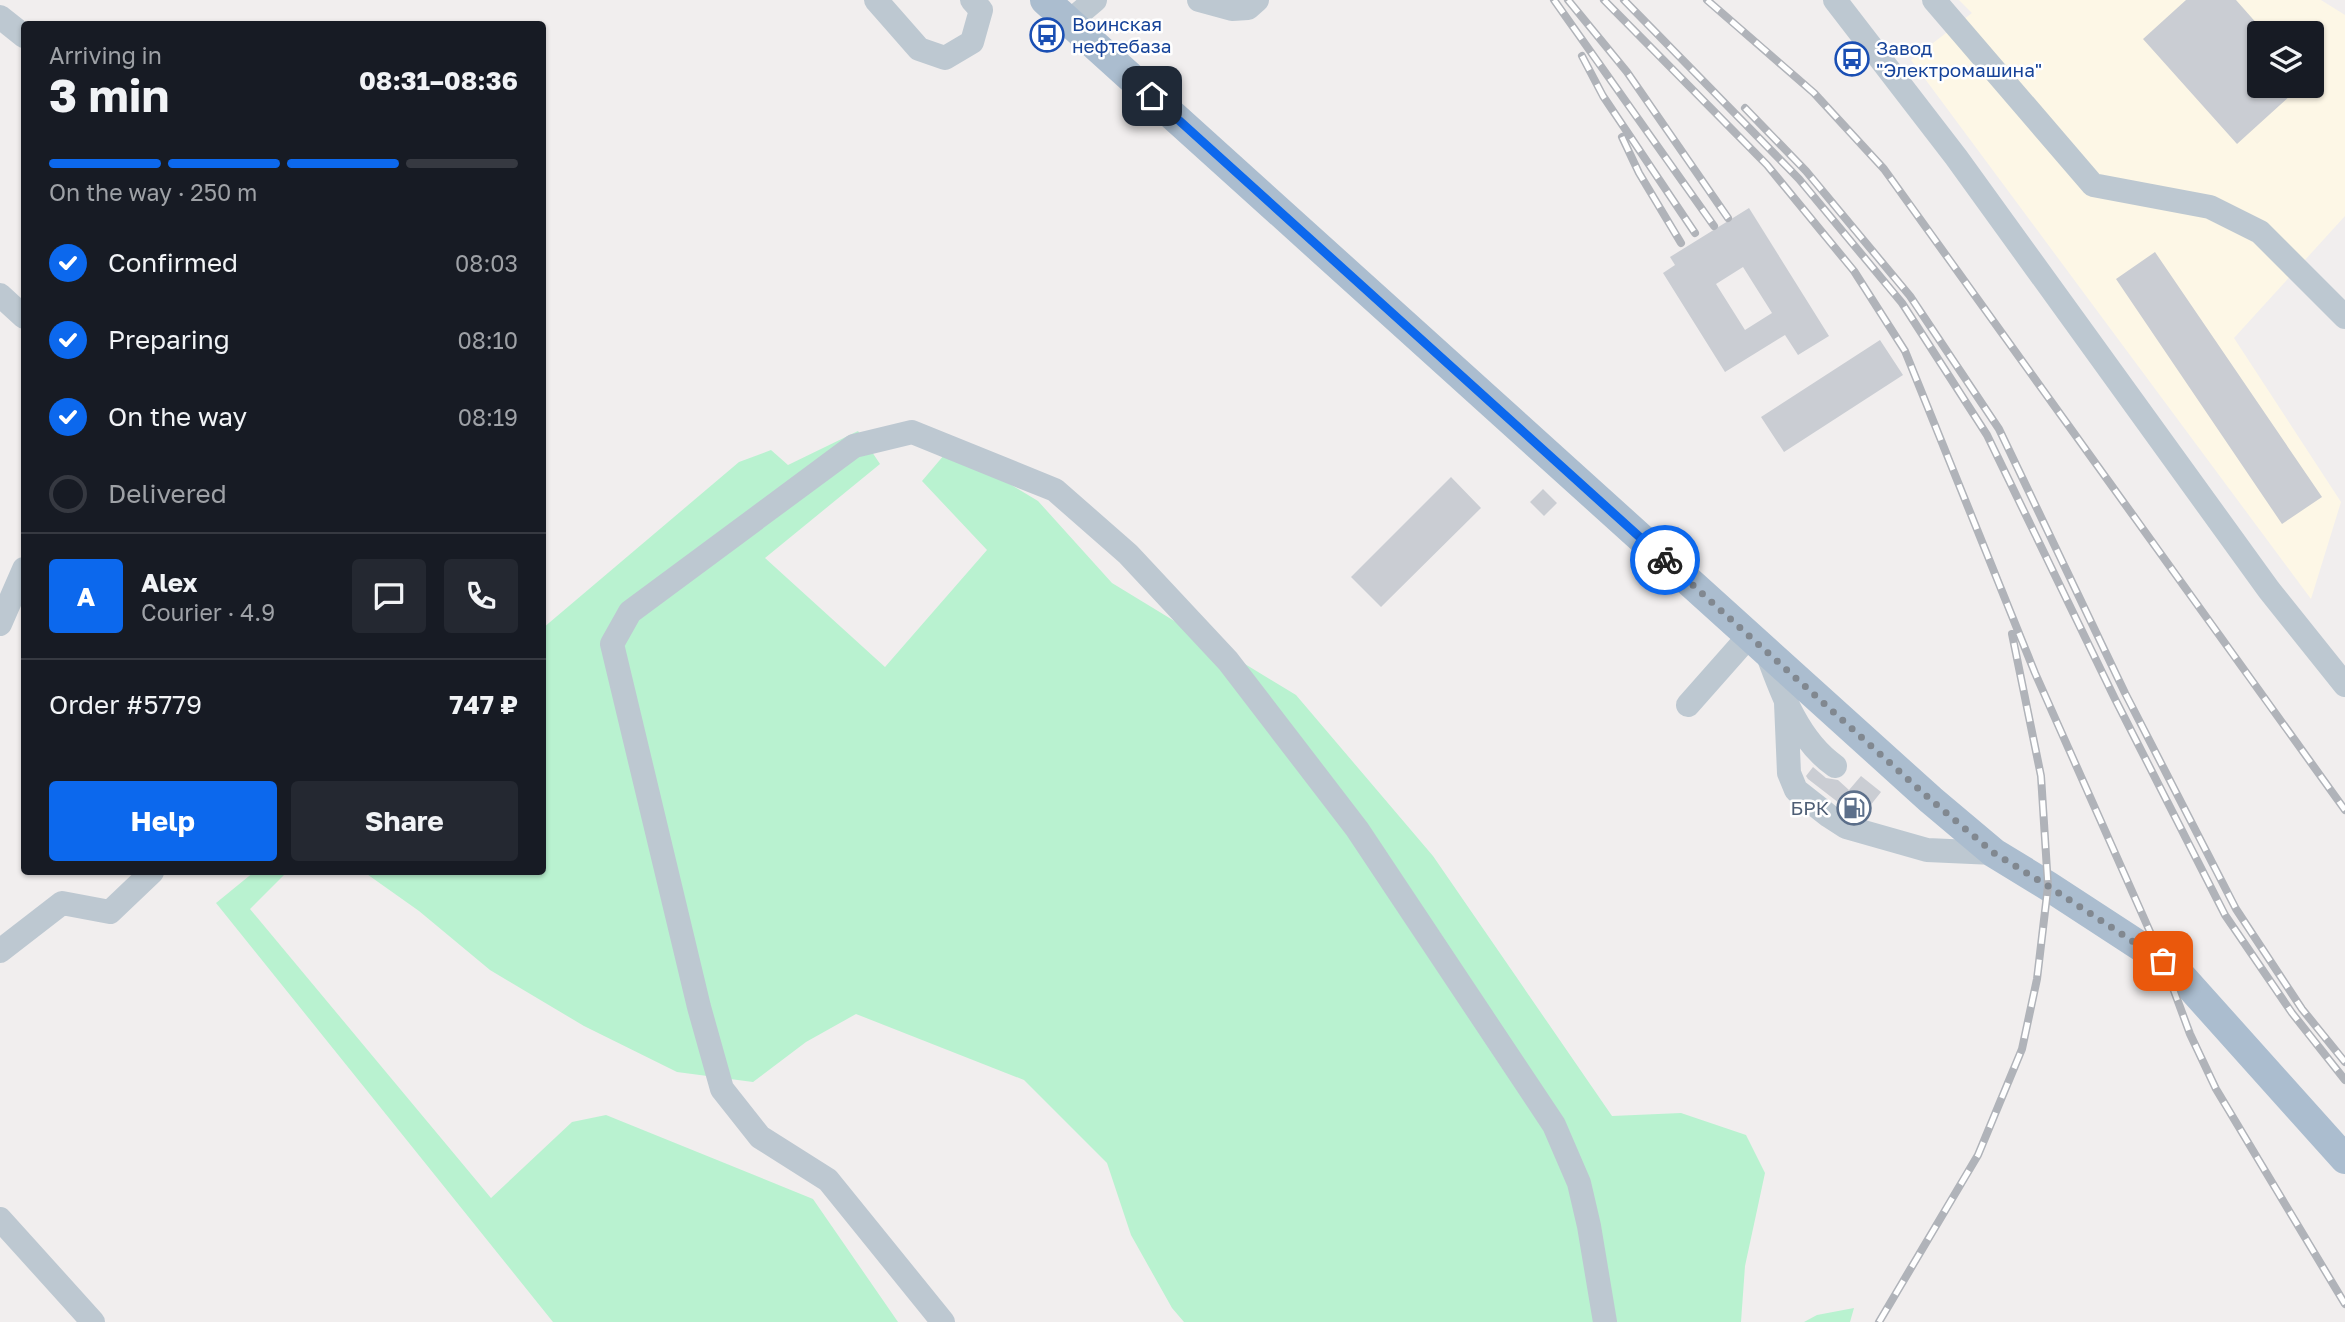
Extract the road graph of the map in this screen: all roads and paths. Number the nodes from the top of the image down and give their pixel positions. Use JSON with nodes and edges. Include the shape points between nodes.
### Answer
{"nodes":[{"id":1,"x":876,"y":0,"type":"edge"},
{"id":2,"x":972,"y":0,"type":"edge"},
{"id":3,"x":1045,"y":0,"type":"edge"},
{"id":4,"x":1095,"y":0,"type":"edge"},
{"id":5,"x":1199,"y":0,"type":"edge"},
{"id":6,"x":1257,"y":0,"type":"edge"},
{"id":7,"x":1835,"y":0,"type":"edge"},
{"id":8,"x":1934,"y":0,"type":"edge"},
{"id":9,"x":1069,"y":22,"type":"junction"},
{"id":10,"x":0,"y":295,"type":"edge"},
{"id":11,"x":21,"y":314,"type":"edge"},
{"id":12,"x":2345,"y":317,"type":"edge"},
{"id":13,"x":21,"y":576,"type":"edge"},
{"id":14,"x":0,"y":624,"type":"edge"},
{"id":15,"x":1758,"y":644,"type":"junction"},
{"id":16,"x":2345,"y":685,"type":"edge"},
{"id":17,"x":1786,"y":703,"type":"junction"},
{"id":18,"x":1688,"y":705,"type":"dead end"},
{"id":19,"x":1835,"y":765,"type":"dead end"},
{"id":20,"x":1994,"y":853,"type":"junction"},
{"id":21,"x":149,"y":875,"type":"edge"},
{"id":22,"x":0,"y":951,"type":"edge"},
{"id":23,"x":2345,"y":1159,"type":"edge"},
{"id":24,"x":0,"y":1219,"type":"edge"},
{"id":25,"x":93,"y":1322,"type":"edge"},
{"id":26,"x":943,"y":1322,"type":"edge"},
{"id":27,"x":1605,"y":1322,"type":"edge"}],
"edges":[{"from":1,"to":2,"type":"street","via":[[919,49],[945,58],[972,42],[981,10]]},
{"from":3,"to":9,"type":"main road"},
{"from":4,"to":9,"type":"street"},
{"from":5,"to":6,"type":"street","via":[[1232,9],[1248,8]]},
{"from":7,"to":16,"type":"street","via":[[1956,157],[2269,590]]},
{"from":8,"to":12,"type":"street","via":[[2094,185],[2210,207],[2260,232]]},
{"from":9,"to":15,"type":"main road"},
{"from":10,"to":11,"type":"street"},
{"from":13,"to":14,"type":"street"},
{"from":15,"to":17,"type":"street"},
{"from":15,"to":18,"type":"street"},
{"from":15,"to":20,"type":"main road"},
{"from":17,"to":19,"type":"street","via":[[1821,756]]},
{"from":17,"to":20,"type":"street","via":[[1789,773],[1796,790],[1829,816],[1846,827],[1927,850]]},
{"from":20,"to":23,"type":"main road","via":[[2180,975]]},
{"from":21,"to":22,"type":"street","via":[[110,912],[62,903]]},
{"from":24,"to":25,"type":"street"},
{"from":26,"to":27,"type":"street","via":[[828,1180],[760,1137],[722,1089],[612,644],[630,612],[854,446],[912,432],[1055,491],[1128,554],[1228,661],[1357,829],[1554,1125],[1579,1183]]}]}
